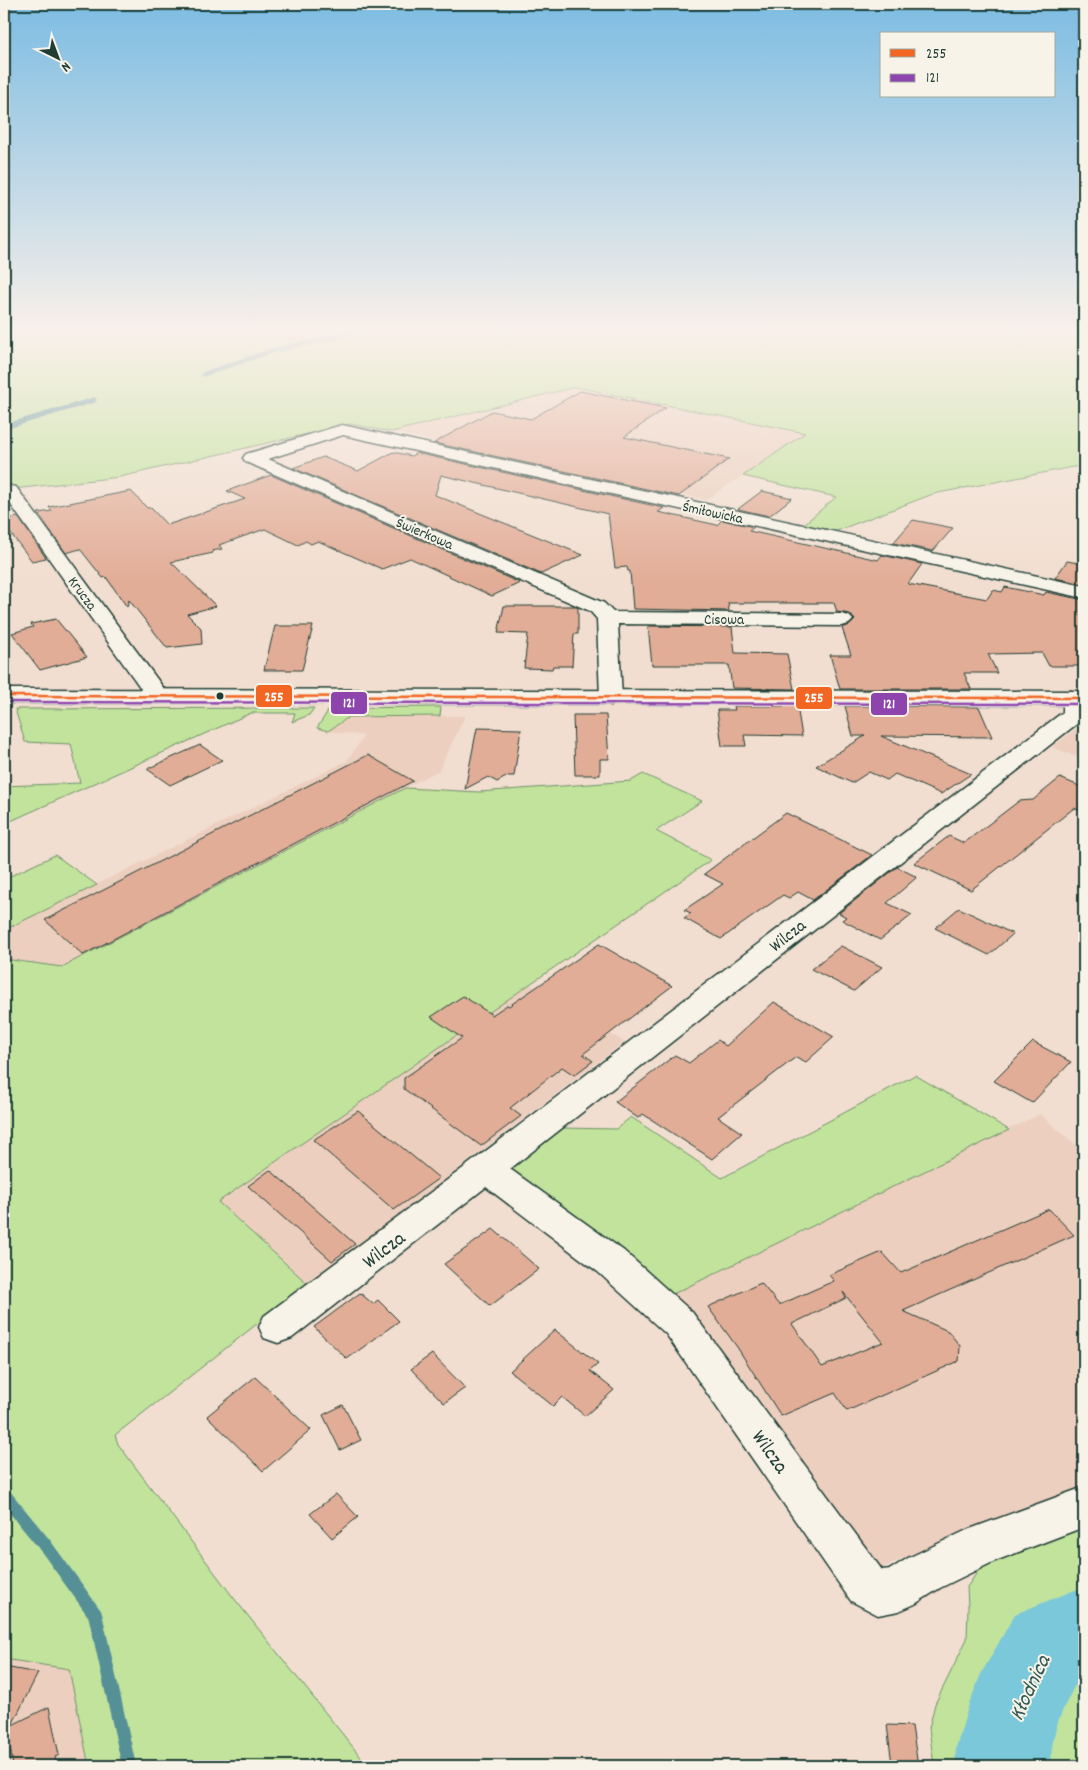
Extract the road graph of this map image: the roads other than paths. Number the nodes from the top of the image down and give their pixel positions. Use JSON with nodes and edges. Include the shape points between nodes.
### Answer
{"nodes":[{"id":1,"x":342,"y":430,"type":"joint"},
{"id":2,"x":10,"y":491,"type":"dead end"},
{"id":3,"x":1084,"y":592,"type":"edge"},
{"id":4,"x":607,"y":618,"type":"junction"},
{"id":5,"x":842,"y":620,"type":"dead end"},
{"id":6,"x":157,"y":695,"type":"junction"},
{"id":7,"x":4,"y":696,"type":"edge"},
{"id":8,"x":611,"y":698,"type":"junction"},
{"id":9,"x":1077,"y":698,"type":"edge"},
{"id":10,"x":487,"y":1170,"type":"junction"},
{"id":11,"x":278,"y":1327,"type":"dead end"},
{"id":12,"x":1084,"y":1507,"type":"edge"}],
"edges":[{"from":1,"to":3,"type":"street","name":"Śmiłowicka"},
{"from":1,"to":4,"type":"street","name":"Świerkowa","via":[[252,458],[597,607]]},
{"from":2,"to":6,"type":"street","name":"Krucza"},
{"from":4,"to":5,"type":"street","name":"Cisowa"},
{"from":4,"to":8,"type":"street"},
{"from":6,"to":7,"type":"street"},
{"from":6,"to":8,"type":"street"},
{"from":8,"to":9,"type":"street"},
{"from":9,"to":10,"type":"street","name":"Wilcza","via":[[1075,714]]},
{"from":10,"to":11,"type":"street","name":"Wilcza"},
{"from":10,"to":12,"type":"street","name":"Wilcza","via":[[653,1296],[679,1322],[867,1586],[878,1593],[899,1589],[982,1545]]}]}
